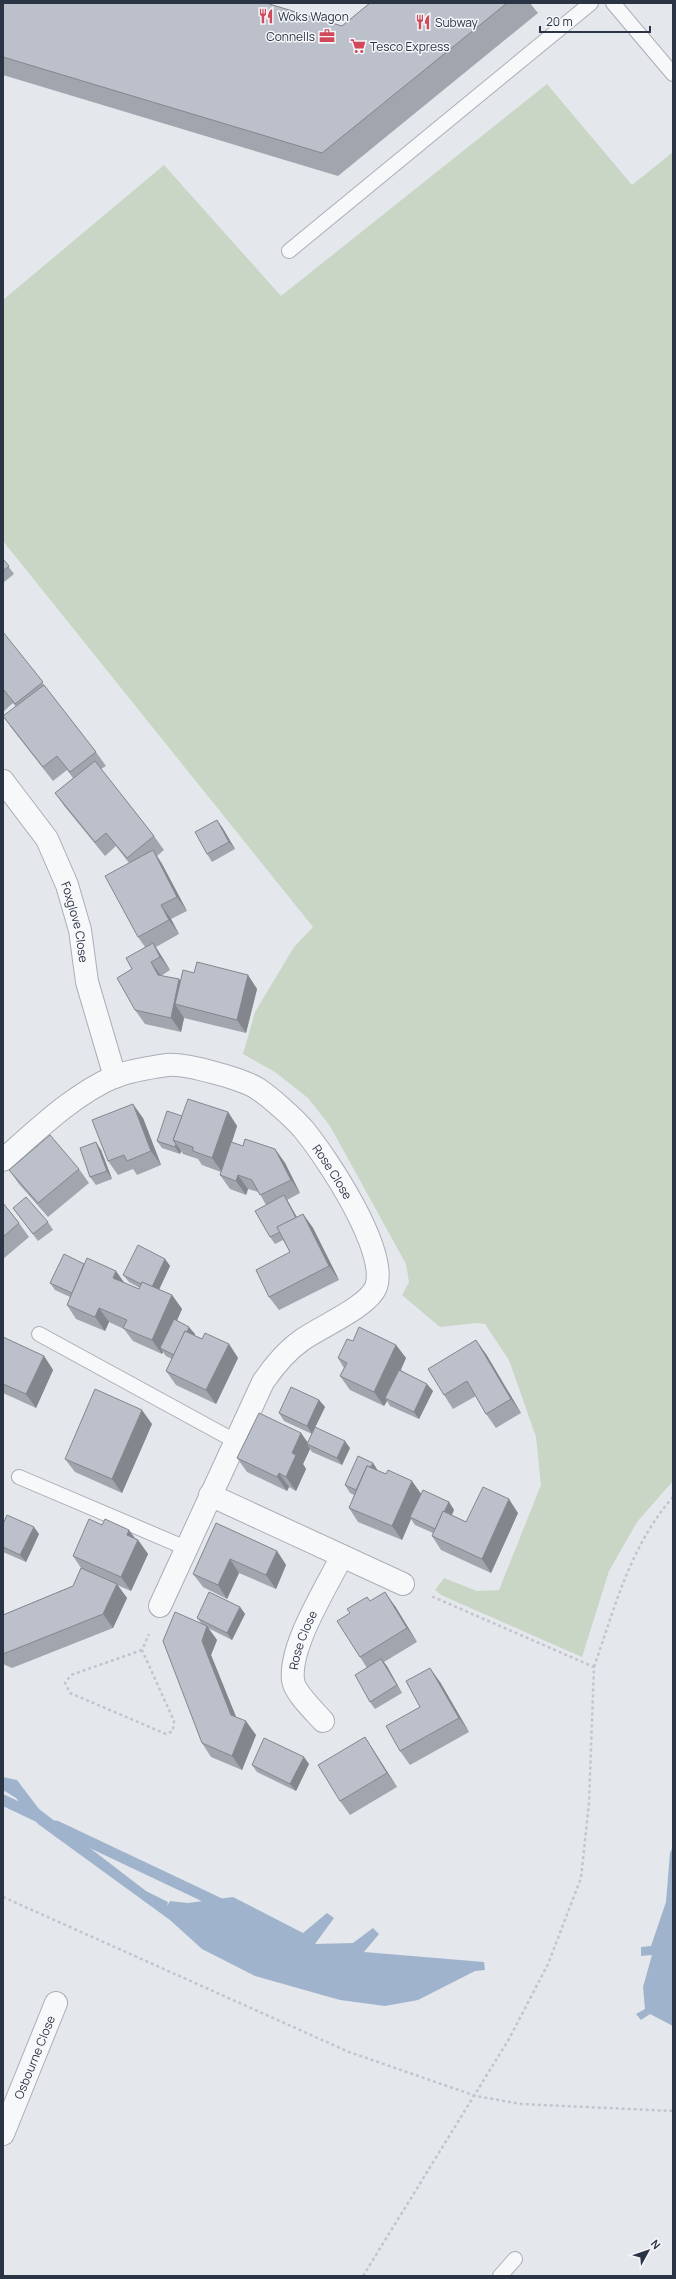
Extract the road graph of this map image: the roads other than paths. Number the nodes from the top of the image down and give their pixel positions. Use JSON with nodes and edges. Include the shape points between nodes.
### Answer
{"nodes":[{"id":1,"x":591,"y":3,"type":"edge"},
{"id":2,"x":613,"y":3,"type":"edge"},
{"id":3,"x":673,"y":74,"type":"edge"},
{"id":4,"x":289,"y":251,"type":"dead end"},
{"id":5,"x":3,"y":781,"type":"edge"},
{"id":6,"x":115,"y":1077,"type":"junction"},
{"id":7,"x":3,"y":1160,"type":"edge"},
{"id":8,"x":39,"y":1334,"type":"dead end"},
{"id":9,"x":235,"y":1441,"type":"junction"},
{"id":10,"x":19,"y":1477,"type":"dead end"},
{"id":11,"x":210,"y":1495,"type":"junction"},
{"id":12,"x":186,"y":1548,"type":"junction"},
{"id":13,"x":342,"y":1556,"type":"junction"},
{"id":14,"x":403,"y":1584,"type":"road end"},
{"id":15,"x":160,"y":1606,"type":"dead end"},
{"id":16,"x":323,"y":1721,"type":"dead end"},
{"id":17,"x":56,"y":2003,"type":"dead end"},
{"id":18,"x":3,"y":2134,"type":"edge"},
{"id":19,"x":515,"y":2259,"type":"dead end"},
{"id":20,"x":500,"y":2276,"type":"edge"}],
"edges":[{"from":1,"to":4,"type":"lane"},
{"from":2,"to":3,"type":"lane"},
{"from":5,"to":6,"type":"street","name":"Foxglove Close","via":[[47,839],[67,885],[80,930],[87,982]]},
{"from":6,"to":7,"type":"street","name":"Rose Close","via":[[68,1105]]},
{"from":6,"to":9,"type":"street","name":"Rose Close","via":[[169,1064],[229,1077],[258,1089],[303,1128],[332,1168],[375,1252],[378,1268],[376,1287],[364,1301],[301,1340],[279,1360],[263,1382]]},
{"from":8,"to":9,"type":"lane"},
{"from":9,"to":11,"type":"street","name":"Rose Close"},
{"from":10,"to":12,"type":"lane"},
{"from":11,"to":12,"type":"street","name":"Rose Close"},
{"from":11,"to":13,"type":"street"},
{"from":12,"to":15,"type":"street","name":"Rose Close"},
{"from":13,"to":14,"type":"street"},
{"from":13,"to":16,"type":"street","name":"Rose Close","via":[[295,1651],[293,1681],[308,1705]]},
{"from":17,"to":18,"type":"street","name":"Osbourne Close"},
{"from":19,"to":20,"type":"lane"}]}
